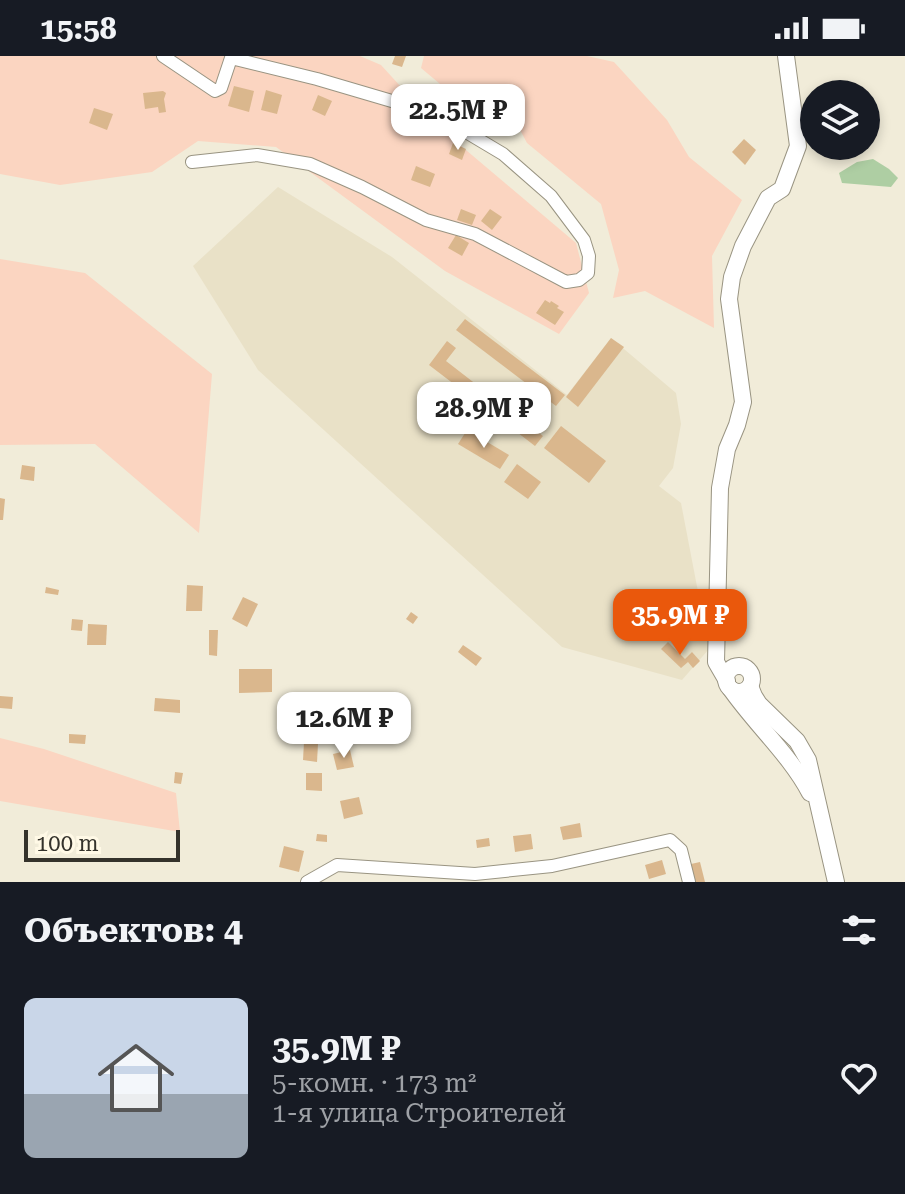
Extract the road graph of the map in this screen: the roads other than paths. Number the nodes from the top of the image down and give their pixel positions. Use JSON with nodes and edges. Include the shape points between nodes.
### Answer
{"nodes":[{"id":1,"x":163,"y":56,"type":"edge"},
{"id":2,"x":786,"y":56,"type":"edge"},
{"id":3,"x":192,"y":162,"type":"dead end"},
{"id":4,"x":716,"y":662,"type":"junction"},
{"id":5,"x":741,"y":666,"type":"junction"},
{"id":6,"x":728,"y":684,"type":"junction"},
{"id":7,"x":750,"y":686,"type":"junction"},
{"id":8,"x":825,"y":828,"type":"junction"},
{"id":9,"x":552,"y":866,"type":"junction"},
{"id":10,"x":307,"y":882,"type":"edge"},
{"id":11,"x":556,"y":882,"type":"edge"},
{"id":12,"x":689,"y":882,"type":"edge"},
{"id":13,"x":836,"y":882,"type":"edge"}],
"edges":[{"from":1,"to":3,"type":"street","via":[[215,91],[221,88],[231,58],[436,114],[503,154],[551,196],[584,240],[588,273],[566,282],[475,234],[426,220],[310,164],[257,155]]},
{"from":2,"to":4,"type":"street","via":[[798,146],[782,189],[768,198],[743,246],[729,299],[743,402],[720,488]]},
{"from":4,"to":5,"type":"street"},
{"from":4,"to":6,"type":"street"},
{"from":5,"to":6,"type":"street","via":[[730,669]]},
{"from":5,"to":7,"type":"street","via":[[751,673]]},
{"from":6,"to":7,"type":"street","via":[[738,691]]},
{"from":6,"to":8,"type":"street","via":[[803,779]]},
{"from":7,"to":8,"type":"street","via":[[759,704],[797,741],[808,760]]},
{"from":8,"to":13,"type":"street"},
{"from":9,"to":10,"type":"street","via":[[475,874],[337,865]]},
{"from":9,"to":11,"type":"street"},
{"from":9,"to":12,"type":"street","via":[[670,840],[681,850]]}]}
